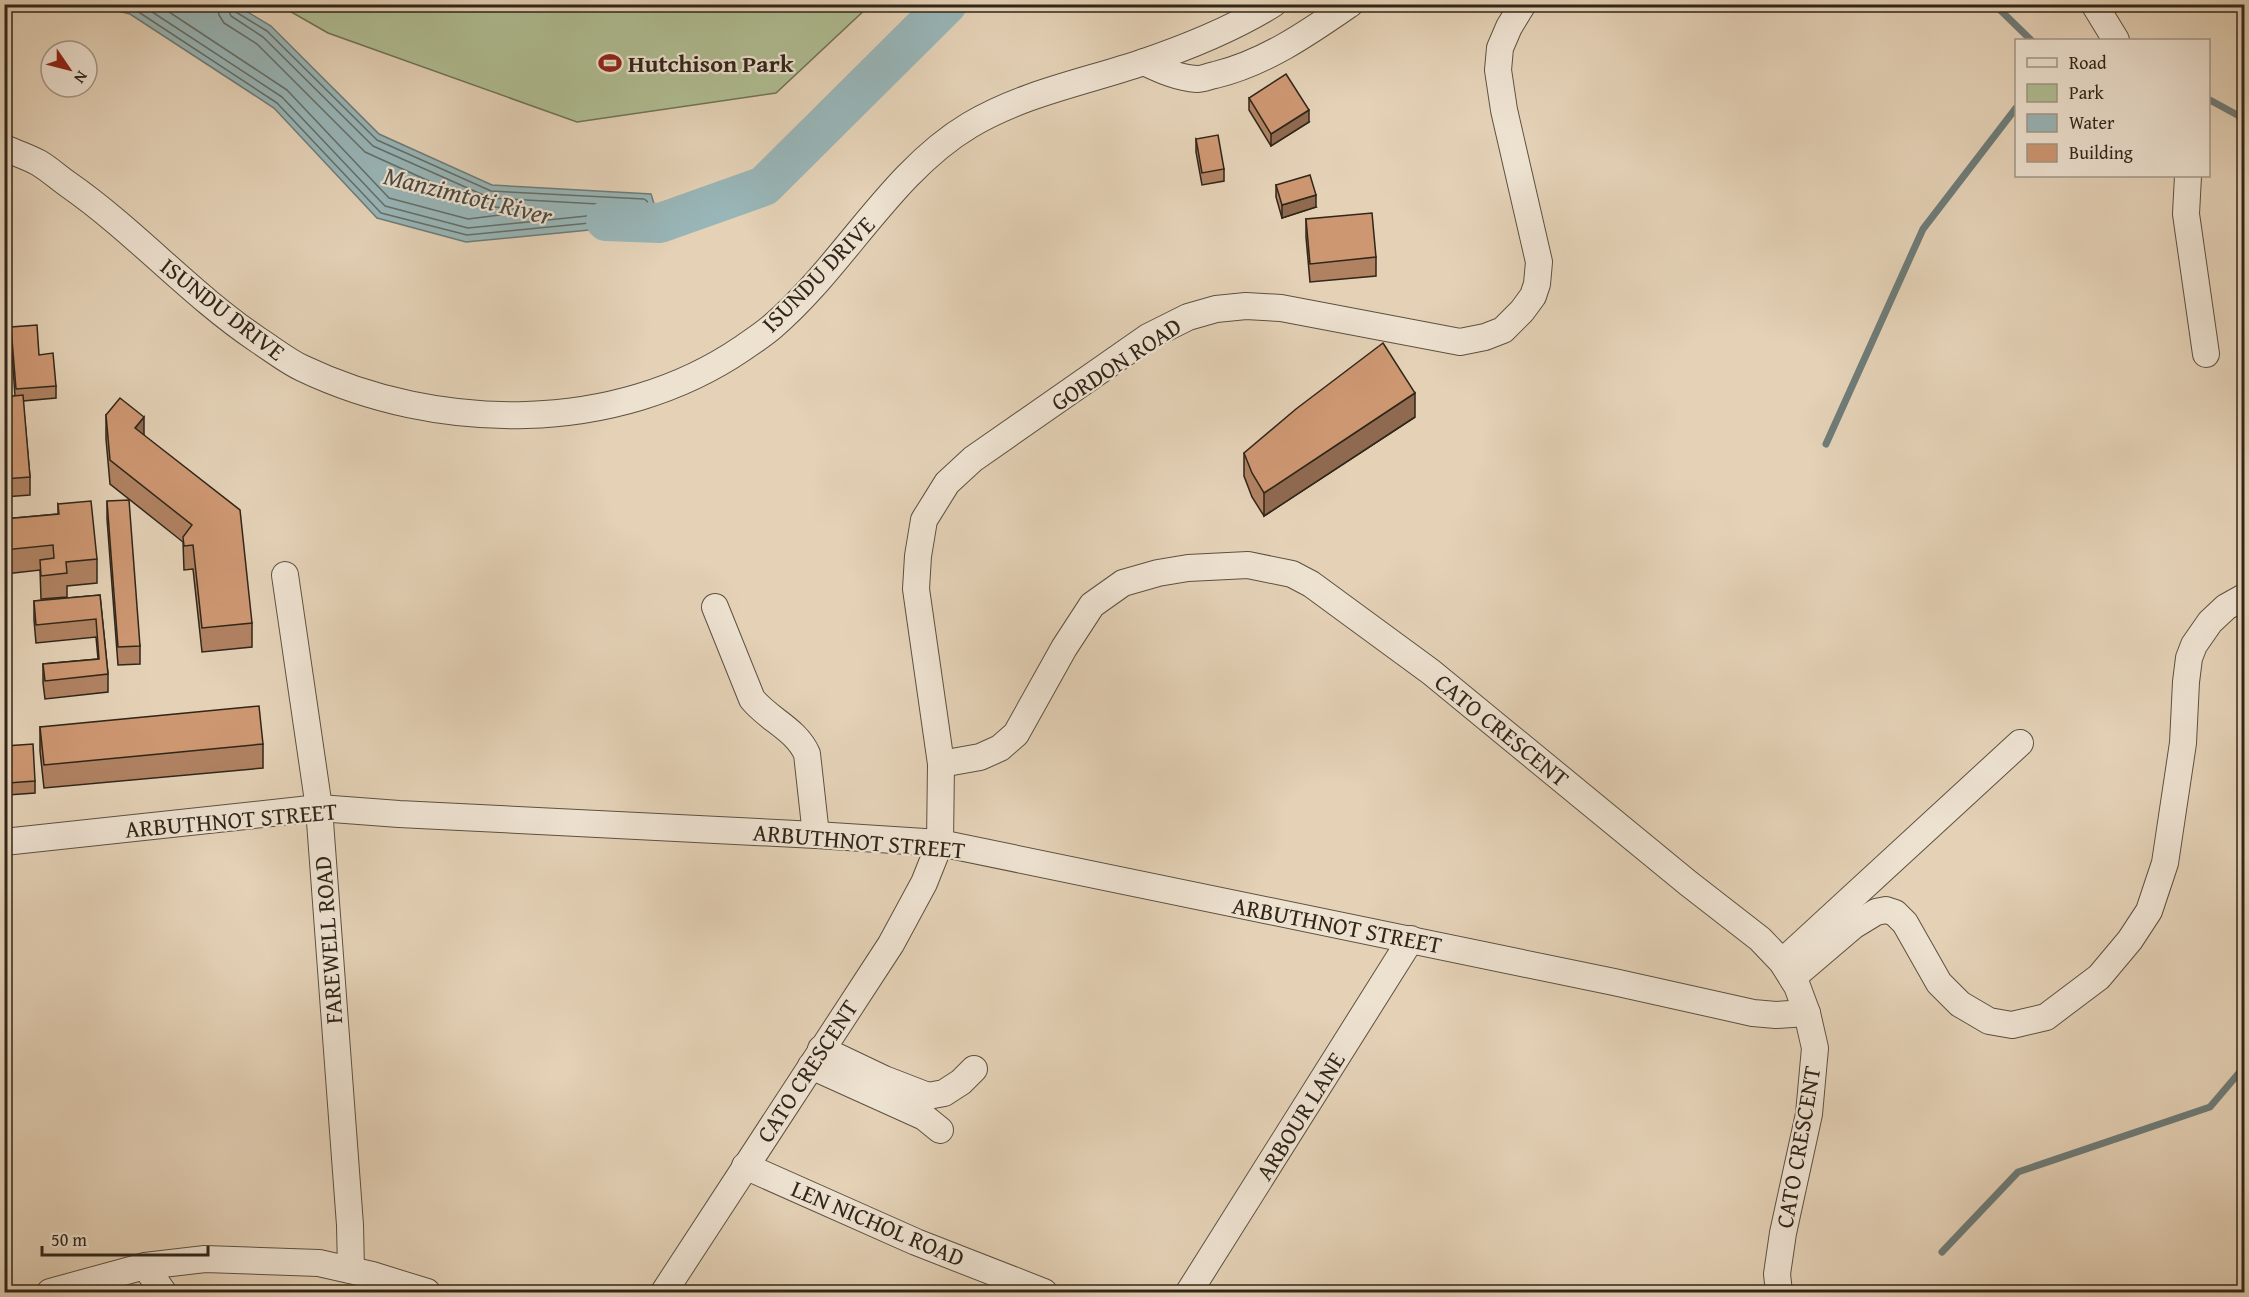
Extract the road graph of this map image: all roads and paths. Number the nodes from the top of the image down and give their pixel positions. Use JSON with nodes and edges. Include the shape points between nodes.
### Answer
{"nodes":[{"id":1,"x":1273,"y":4,"type":"edge"},
{"id":2,"x":1350,"y":4,"type":"edge"},
{"id":3,"x":1523,"y":4,"type":"edge"},
{"id":4,"x":2094,"y":4,"type":"edge"},
{"id":5,"x":2115,"y":39,"type":"edge"},
{"id":6,"x":1144,"y":62,"type":"junction"},
{"id":7,"x":4,"y":148,"type":"edge"},
{"id":8,"x":2188,"y":177,"type":"edge"},
{"id":9,"x":2206,"y":354,"type":"dead end"},
{"id":10,"x":285,"y":575,"type":"dead end"},
{"id":11,"x":2244,"y":597,"type":"edge"},
{"id":12,"x":715,"y":607,"type":"dead end"},
{"id":13,"x":2020,"y":743,"type":"dead end"},
{"id":14,"x":941,"y":764,"type":"junction"},
{"id":15,"x":319,"y":808,"type":"junction"},
{"id":16,"x":816,"y":835,"type":"junction"},
{"id":17,"x":4,"y":842,"type":"edge"},
{"id":18,"x":940,"y":843,"type":"junction"},
{"id":19,"x":1411,"y":939,"type":"junction"},
{"id":20,"x":1787,"y":970,"type":"junction"},
{"id":21,"x":1807,"y":1012,"type":"junction"},
{"id":22,"x":816,"y":1058,"type":"junction"},
{"id":23,"x":974,"y":1069,"type":"dead end"},
{"id":24,"x":940,"y":1130,"type":"dead end"},
{"id":25,"x":746,"y":1166,"type":"junction"},
{"id":26,"x":145,"y":1266,"type":"junction"},
{"id":27,"x":351,"y":1270,"type":"junction"},
{"id":28,"x":50,"y":1293,"type":"edge"},
{"id":29,"x":163,"y":1293,"type":"edge"},
{"id":30,"x":427,"y":1293,"type":"edge"},
{"id":31,"x":664,"y":1293,"type":"edge"},
{"id":32,"x":1044,"y":1293,"type":"edge"},
{"id":33,"x":1189,"y":1293,"type":"edge"},
{"id":34,"x":1779,"y":1293,"type":"edge"}],
"edges":[{"from":1,"to":6,"type":"street","name":"ISUNDU DRIVE","via":[[1209,37]]},
{"from":2,"to":6,"type":"street","via":[[1313,30],[1231,71],[1198,79],[1175,75]]},
{"from":3,"to":14,"type":"street","name":"GORDON ROAD","via":[[1500,48],[1498,70],[1539,262],[1533,296],[1522,311],[1503,330],[1460,342],[1281,308],[1246,306],[1188,316],[1148,337],[973,459],[947,483],[924,520],[918,556],[916,588]]},
{"from":4,"to":5,"type":"street"},
{"from":6,"to":7,"type":"street","name":"ISUNDU DRIVE","via":[[1047,91],[968,126],[916,168],[830,269],[772,327],[717,365],[672,386],[633,397],[592,408],[542,414],[494,416],[391,401],[299,367],[207,303],[95,203],[39,163]]},
{"from":8,"to":9,"type":"street","via":[[2186,214]]},
{"from":10,"to":15,"type":"street","name":"FAREWELL ROAD"},
{"from":11,"to":20,"type":"street","via":[[2210,622],[2189,658],[2183,743],[2165,862],[2149,911],[2099,977],[2046,1017],[2012,1025],[1989,1021],[1960,1004],[1939,983],[1905,923],[1886,910],[1852,926]]},
{"from":12,"to":16,"type":"street","via":[[752,699],[802,742],[807,754]]},
{"from":13,"to":20,"type":"street"},
{"from":14,"to":18,"type":"street","name":"GORDON ROAD"},
{"from":14,"to":20,"type":"street","name":"CATO CRESCENT","via":[[980,757],[1000,748],[1016,734],[1092,605],[1123,583],[1188,568],[1248,566],[1292,574],[1431,672],[1760,939]]},
{"from":15,"to":16,"type":"street","name":"ARBUTHNOT STREET"},
{"from":15,"to":17,"type":"street","name":"ARBUTHNOT STREET"},
{"from":15,"to":27,"type":"street","name":"FAREWELL ROAD"},
{"from":16,"to":18,"type":"street","name":"ARBUTHNOT STREET"},
{"from":18,"to":19,"type":"street","name":"ARBUTHNOT STREET"},
{"from":18,"to":22,"type":"street","name":"CATO CRESCENT","via":[[924,883],[891,944]]},
{"from":19,"to":21,"type":"street","name":"ARBUTHNOT STREET","via":[[1744,1011],[1776,1015]]},
{"from":19,"to":33,"type":"street","name":"ARBOUR LANE"},
{"from":20,"to":21,"type":"street","name":"CATO CRESCENT"},
{"from":21,"to":34,"type":"street","name":"CATO CRESCENT","via":[[1815,1048],[1809,1114],[1783,1233],[1777,1274]]},
{"from":22,"to":23,"type":"street","via":[[928,1096],[944,1093]]},
{"from":22,"to":24,"type":"street","via":[[924,1117]]},
{"from":22,"to":25,"type":"street","name":"CATO CRESCENT"},
{"from":25,"to":31,"type":"street","name":"CATO CRESCENT"},
{"from":25,"to":32,"type":"street","name":"LEN NICHOL ROAD","via":[[916,1242]]},
{"from":26,"to":27,"type":"street","via":[[205,1259],[265,1260],[319,1263]]},
{"from":26,"to":28,"type":"street"},
{"from":26,"to":29,"type":"street"},
{"from":27,"to":30,"type":"street"}]}
